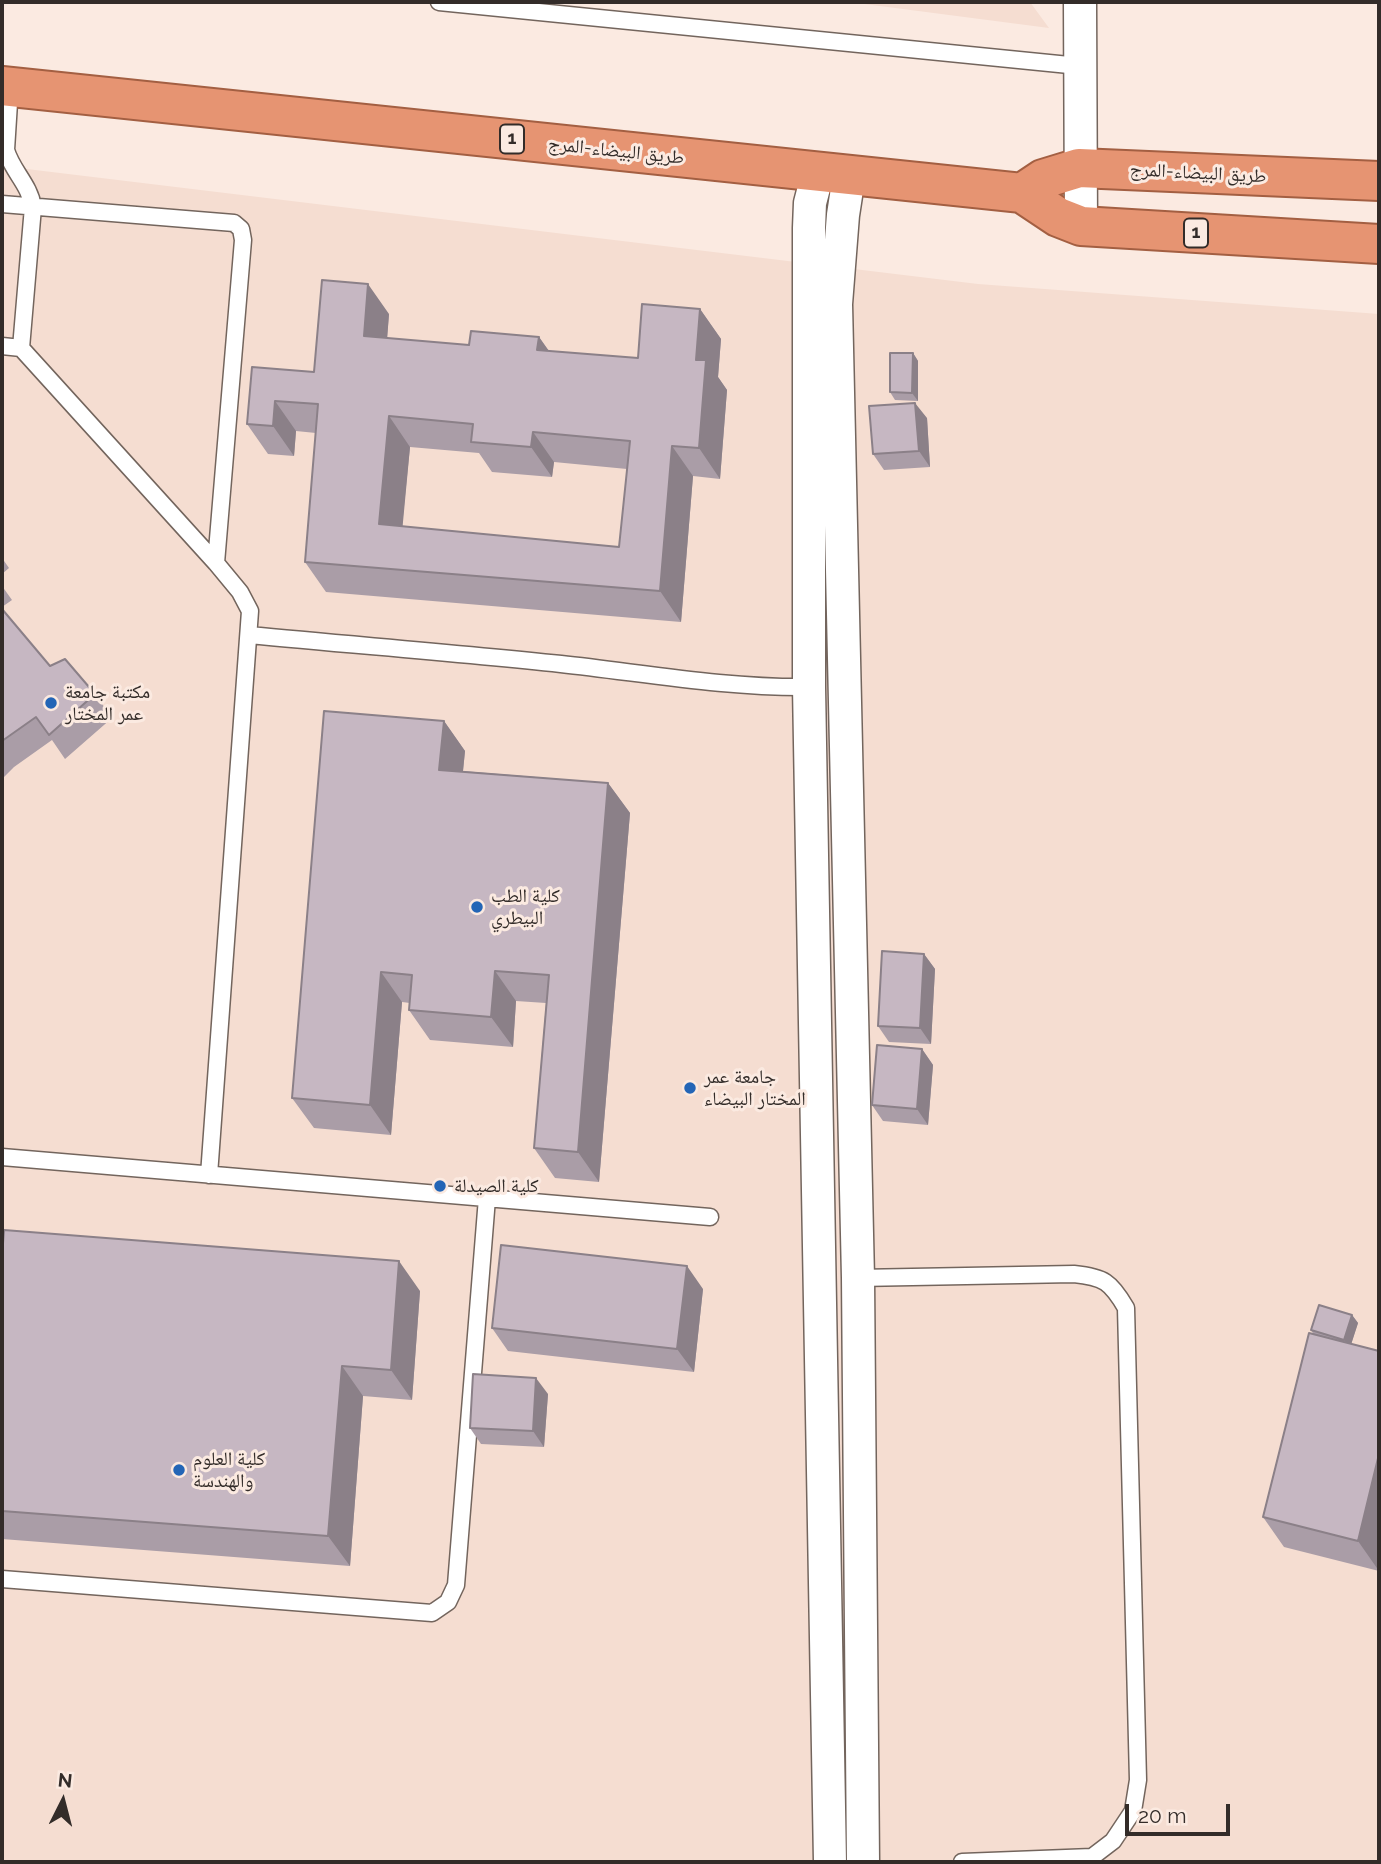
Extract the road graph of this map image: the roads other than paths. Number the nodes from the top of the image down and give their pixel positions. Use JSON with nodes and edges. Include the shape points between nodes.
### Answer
{"nodes":[{"id":1,"x":439,"y":2,"type":"edge"},
{"id":2,"x":1080,"y":2,"type":"edge"},
{"id":3,"x":1079,"y":66,"type":"junction"},
{"id":4,"x":6,"y":86,"type":"edge"},
{"id":5,"x":1079,"y":168,"type":"junction"},
{"id":6,"x":833,"y":174,"type":"junction"},
{"id":7,"x":1379,"y":181,"type":"edge"},
{"id":8,"x":1022,"y":192,"type":"junction"},
{"id":9,"x":2,"y":204,"type":"edge"},
{"id":10,"x":33,"y":207,"type":"junction"},
{"id":11,"x":1081,"y":226,"type":"junction"},
{"id":12,"x":1379,"y":244,"type":"edge"},
{"id":13,"x":2,"y":346,"type":"edge"},
{"id":14,"x":21,"y":348,"type":"junction"},
{"id":15,"x":216,"y":563,"type":"junction"},
{"id":16,"x":249,"y":635,"type":"junction"},
{"id":17,"x":809,"y":687,"type":"junction"},
{"id":18,"x":2,"y":1157,"type":"edge"},
{"id":19,"x":209,"y":1175,"type":"junction"},
{"id":20,"x":487,"y":1198,"type":"junction"},
{"id":21,"x":710,"y":1217,"type":"dead end"},
{"id":22,"x":858,"y":1278,"type":"junction"},
{"id":23,"x":2,"y":1579,"type":"edge"},
{"id":24,"x":830,"y":1862,"type":"edge"},
{"id":25,"x":863,"y":1862,"type":"edge"},
{"id":26,"x":962,"y":1862,"type":"edge"}],
"edges":[{"from":1,"to":3,"type":"lane"},
{"from":2,"to":3,"type":"street"},
{"from":3,"to":5,"type":"street"},
{"from":4,"to":6,"type":"highway","name":"طريق البيضاء-المرج","number":"1"},
{"from":4,"to":10,"type":"lane","via":[[6,150]]},
{"from":5,"to":7,"type":"highway","name":"طريق البيضاء-المرج"},
{"from":5,"to":8,"type":"highway","name":"طريق البيضاء-المرج","via":[[1043,179]]},
{"from":5,"to":11,"type":"street"},
{"from":6,"to":8,"type":"highway","name":"طريق البيضاء-المرج","number":"1"},
{"from":6,"to":17,"type":"street","via":[[810,211]]},
{"from":6,"to":22,"type":"street","via":[[843,215],[836,304]]},
{"from":8,"to":11,"type":"highway","number":"1","via":[[1058,218]]},
{"from":9,"to":10,"type":"lane"},
{"from":10,"to":14,"type":"lane"},
{"from":10,"to":15,"type":"lane","via":[[234,223],[241,229]]},
{"from":11,"to":12,"type":"highway","number":"1"},
{"from":13,"to":14,"type":"lane"},
{"from":14,"to":15,"type":"lane"},
{"from":15,"to":16,"type":"lane","via":[[247,603]]},
{"from":16,"to":17,"type":"lane","via":[[726,684]]},
{"from":16,"to":19,"type":"lane"},
{"from":17,"to":24,"type":"street"},
{"from":18,"to":19,"type":"lane"},
{"from":19,"to":20,"type":"lane"},
{"from":20,"to":21,"type":"lane"},
{"from":20,"to":23,"type":"lane","via":[[456,1585],[448,1602],[432,1613]]},
{"from":22,"to":25,"type":"street"},
{"from":22,"to":26,"type":"lane","via":[[1074,1274],[1114,1287],[1126,1308],[1138,1780],[1133,1811],[1113,1841],[1092,1857]]}]}
